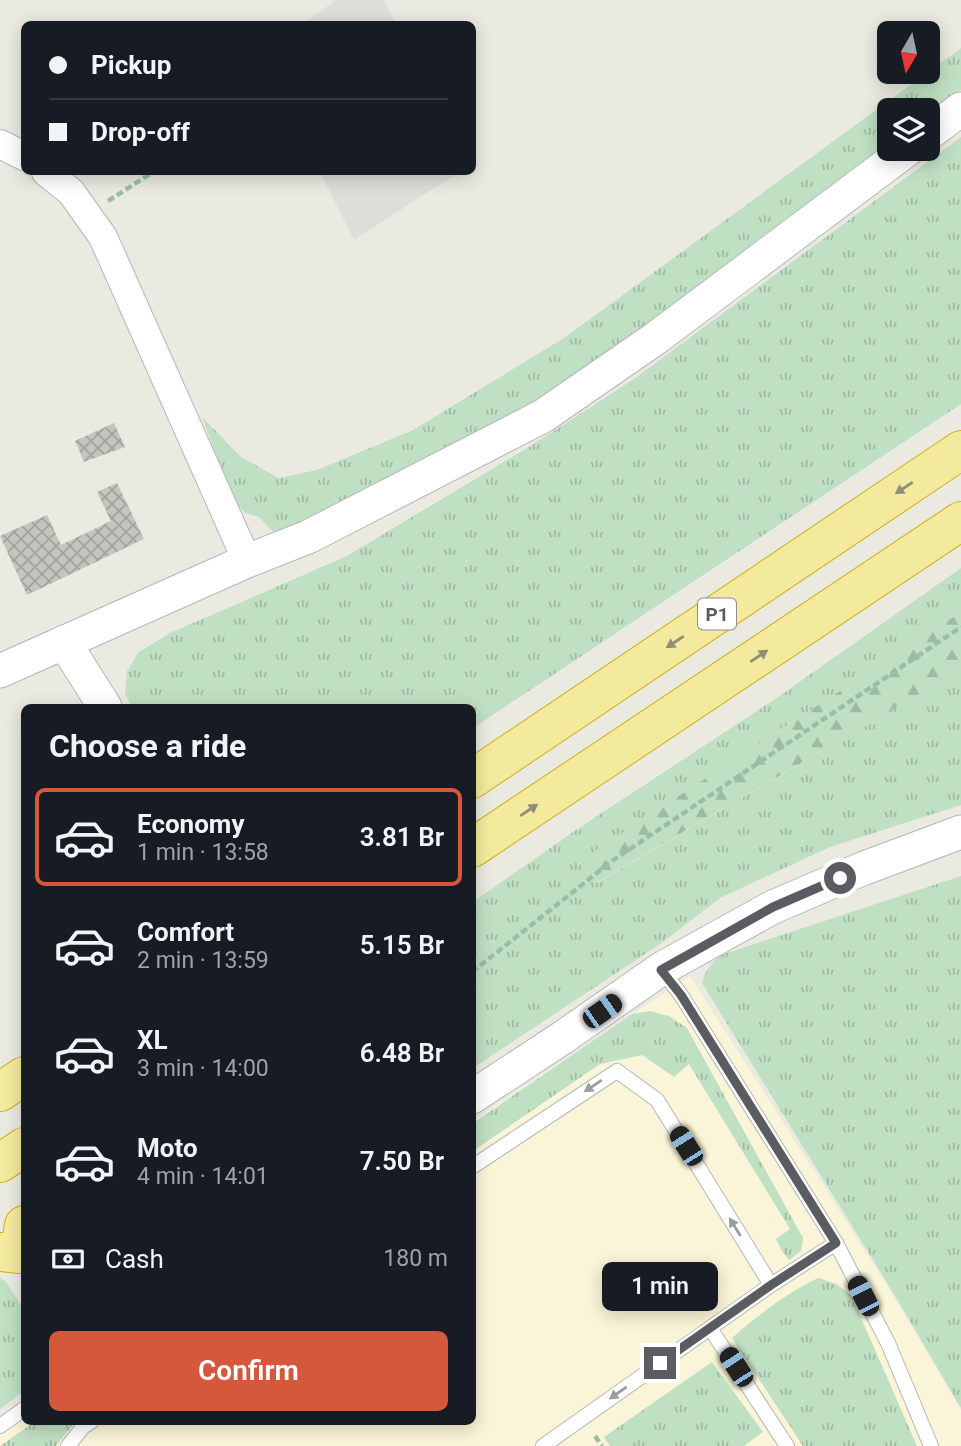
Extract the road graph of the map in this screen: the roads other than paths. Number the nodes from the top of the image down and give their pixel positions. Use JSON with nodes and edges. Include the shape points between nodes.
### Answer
{"nodes":[{"id":1,"x":961,"y":109,"type":"edge"},
{"id":2,"x":940,"y":125,"type":"edge"},
{"id":3,"x":0,"y":145,"type":"edge"},
{"id":4,"x":21,"y":155,"type":"edge"},
{"id":5,"x":892,"y":161,"type":"edge"},
{"id":6,"x":50,"y":175,"type":"edge"},
{"id":7,"x":961,"y":450,"type":"edge"},
{"id":8,"x":961,"y":521,"type":"edge"},
{"id":9,"x":247,"y":562,"type":"junction"},
{"id":10,"x":64,"y":642,"type":"junction"},
{"id":11,"x":0,"y":671,"type":"edge"},
{"id":12,"x":103,"y":704,"type":"edge"},
{"id":13,"x":476,"y":776,"type":"edge"},
{"id":14,"x":961,"y":832,"type":"edge"},
{"id":15,"x":476,"y":845,"type":"edge"},
{"id":16,"x":661,"y":970,"type":"junction"},
{"id":17,"x":21,"y":1078,"type":"edge"},
{"id":18,"x":0,"y":1092,"type":"edge"},
{"id":19,"x":476,"y":1094,"type":"edge"},
{"id":20,"x":21,"y":1149,"type":"edge"},
{"id":21,"x":0,"y":1163,"type":"edge"},
{"id":22,"x":476,"y":1164,"type":"edge"},
{"id":23,"x":836,"y":1243,"type":"junction"},
{"id":24,"x":771,"y":1285,"type":"junction"},
{"id":25,"x":710,"y":1328,"type":"junction"},
{"id":26,"x":21,"y":1411,"type":"edge"},
{"id":27,"x":86,"y":1425,"type":"edge"},
{"id":28,"x":0,"y":1426,"type":"edge"},
{"id":29,"x":68,"y":1446,"type":"edge"},
{"id":30,"x":543,"y":1446,"type":"edge"},
{"id":31,"x":787,"y":1446,"type":"edge"},
{"id":32,"x":931,"y":1446,"type":"edge"}],
"edges":[{"from":1,"to":2,"type":"street"},
{"from":3,"to":4,"type":"street"},
{"from":5,"to":9,"type":"street","via":[[656,338],[543,416],[309,537]]},
{"from":6,"to":9,"type":"street","via":[[71,192],[103,237]]},
{"from":7,"to":13,"type":"highway","number":"Р1","one_way":true},
{"from":15,"to":8,"type":"highway","one_way":true},
{"from":9,"to":10,"type":"street"},
{"from":10,"to":11,"type":"street"},
{"from":10,"to":12,"type":"street"},
{"from":14,"to":16,"type":"street","via":[[773,907]]},
{"from":16,"to":19,"type":"street"},
{"from":16,"to":23,"type":"lane"},
{"from":17,"to":18,"type":"highway"},
{"from":20,"to":21,"type":"highway"},
{"from":24,"to":22,"type":"lane","one_way":true,"via":[[657,1100],[617,1071]]},
{"from":23,"to":24,"type":"lane"},
{"from":23,"to":32,"type":"lane","via":[[888,1343]]},
{"from":24,"to":25,"type":"lane"},
{"from":25,"to":30,"type":"lane","one_way":true},
{"from":25,"to":31,"type":"lane"},
{"from":26,"to":28,"type":"lane"},
{"from":27,"to":29,"type":"lane"}]}
